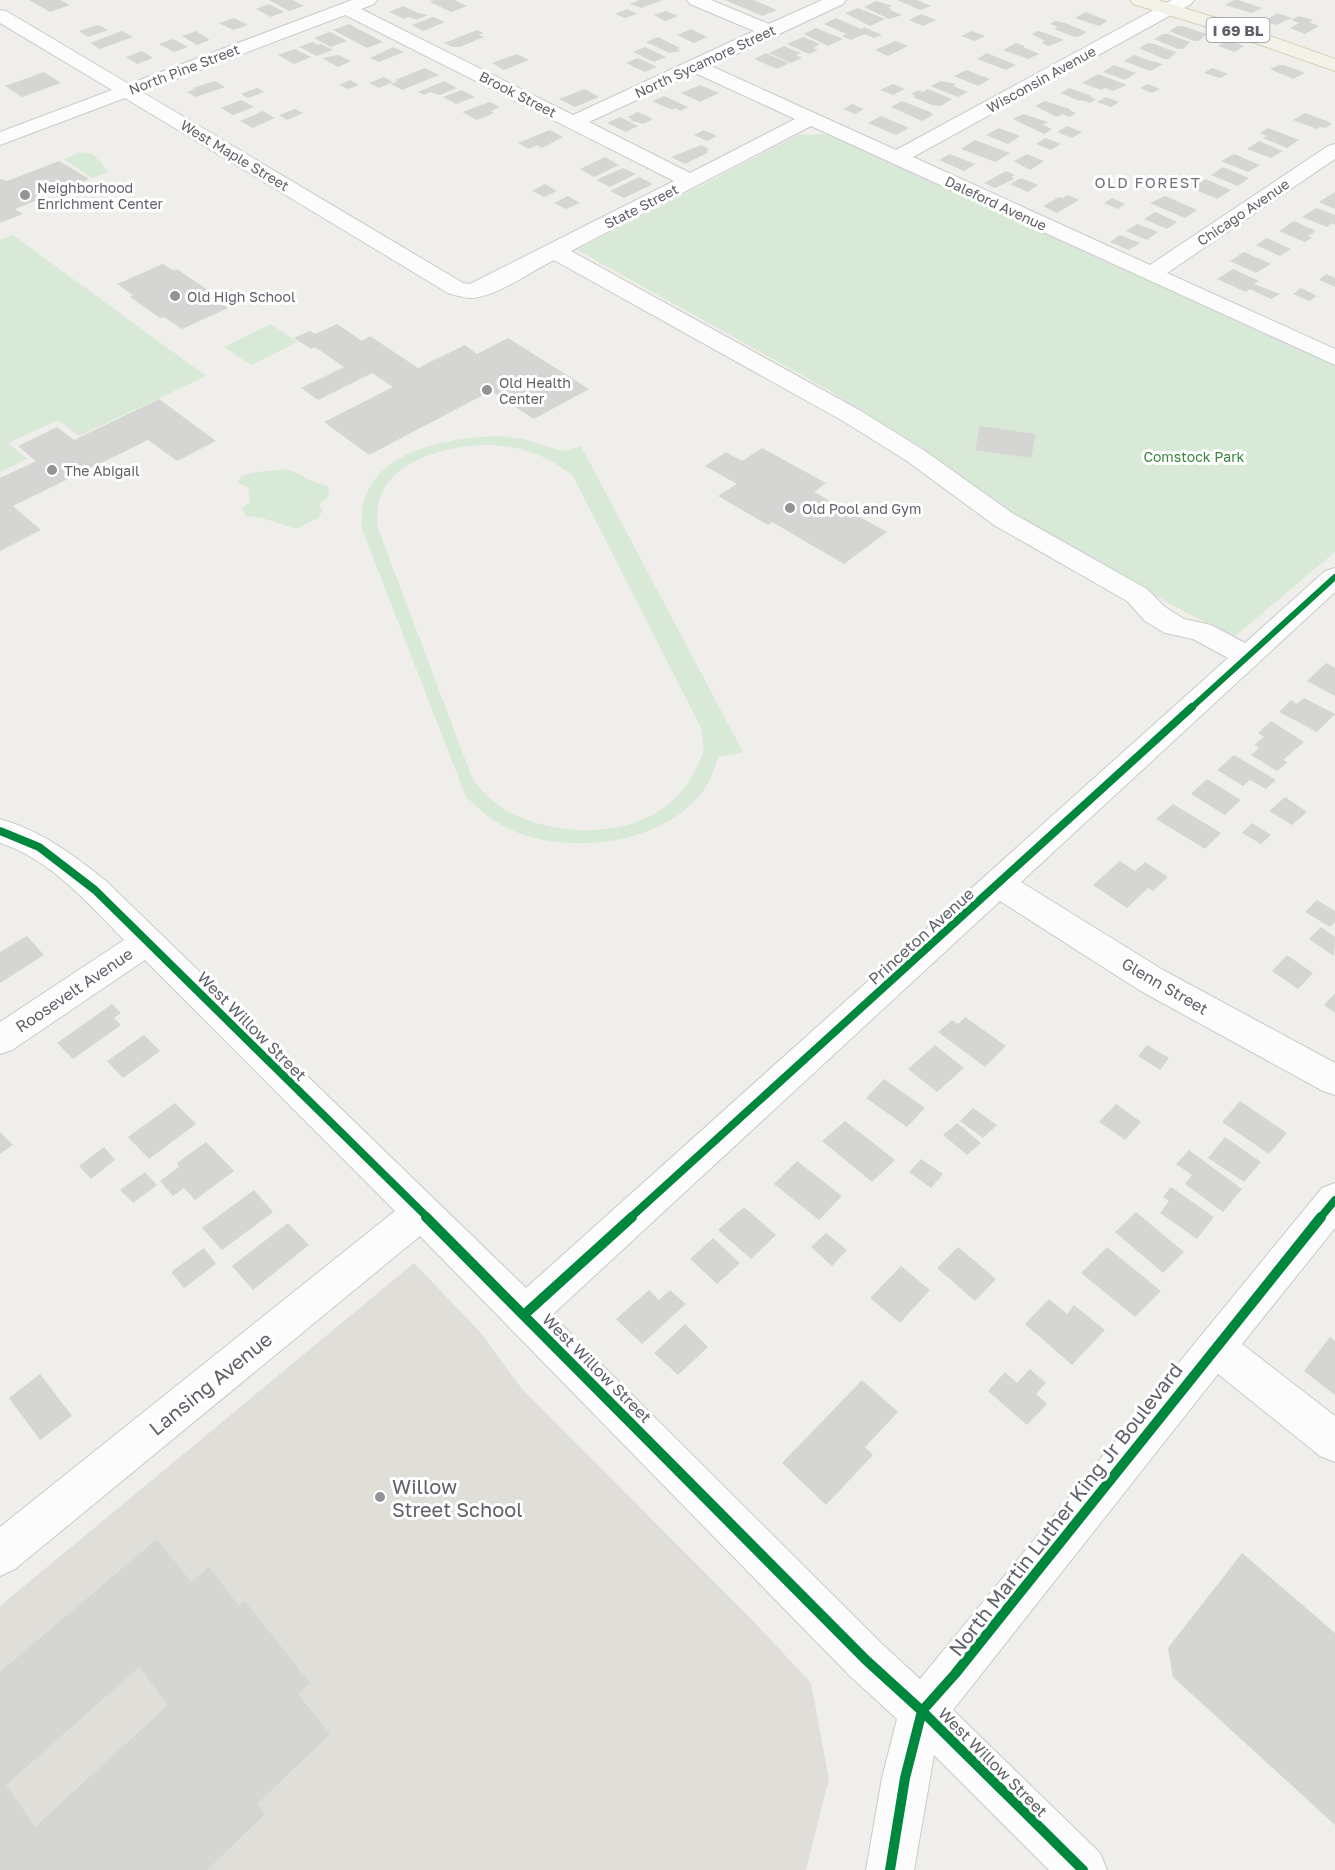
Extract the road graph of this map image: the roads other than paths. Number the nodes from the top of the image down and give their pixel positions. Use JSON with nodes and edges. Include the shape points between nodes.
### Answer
{"nodes":[{"id":1,"x":368,"y":0,"type":"edge"},
{"id":2,"x":696,"y":0,"type":"edge"},
{"id":3,"x":837,"y":0,"type":"edge"},
{"id":4,"x":1139,"y":0,"type":"edge"},
{"id":5,"x":1178,"y":4,"type":"edge"},
{"id":6,"x":346,"y":8,"type":"junction"},
{"id":7,"x":0,"y":15,"type":"edge"},
{"id":8,"x":769,"y":32,"type":"junction"},
{"id":9,"x":1335,"y":65,"type":"edge"},
{"id":10,"x":696,"y":66,"type":"junction"},
{"id":11,"x":128,"y":91,"type":"junction"},
{"id":12,"x":810,"y":119,"type":"junction"},
{"id":13,"x":573,"y":122,"type":"junction"},
{"id":14,"x":0,"y":139,"type":"edge"},
{"id":15,"x":1335,"y":150,"type":"edge"},
{"id":16,"x":897,"y":158,"type":"junction"},
{"id":17,"x":690,"y":181,"type":"junction"},
{"id":18,"x":554,"y":251,"type":"junction"},
{"id":19,"x":1151,"y":274,"type":"junction"},
{"id":20,"x":471,"y":291,"type":"joint"},
{"id":21,"x":1335,"y":358,"type":"edge"},
{"id":22,"x":1335,"y":577,"type":"edge"},
{"id":23,"x":1249,"y":657,"type":"junction"},
{"id":24,"x":0,"y":831,"type":"edge"},
{"id":25,"x":999,"y":884,"type":"junction"},
{"id":26,"x":148,"y":941,"type":"junction"},
{"id":27,"x":0,"y":1040,"type":"edge"},
{"id":28,"x":1335,"y":1080,"type":"edge"},
{"id":29,"x":1335,"y":1200,"type":"edge"},
{"id":30,"x":420,"y":1213,"type":"junction"},
{"id":31,"x":525,"y":1314,"type":"junction"},
{"id":32,"x":1215,"y":1347,"type":"junction"},
{"id":33,"x":1335,"y":1442,"type":"edge"},
{"id":34,"x":0,"y":1554,"type":"edge"},
{"id":35,"x":922,"y":1711,"type":"junction"},
{"id":36,"x":890,"y":1870,"type":"edge"},
{"id":37,"x":1083,"y":1870,"type":"edge"}],
"edges":[{"from":1,"to":6,"type":"street","name":"North Pine Street"},
{"from":2,"to":8,"type":"street"},
{"from":3,"to":8,"type":"street","name":"North Sycamore Street"},
{"from":4,"to":5,"type":"main road","number":"I 69 BL"},
{"from":5,"to":9,"type":"main road","number":"I 69 BL"},
{"from":5,"to":16,"type":"street","name":"Wisconsin Avenue"},
{"from":6,"to":11,"type":"street","name":"North Pine Street"},
{"from":6,"to":13,"type":"street","name":"Brook Street"},
{"from":7,"to":11,"type":"street","name":"West Maple Street"},
{"from":8,"to":10,"type":"street","name":"North Sycamore Street"},
{"from":10,"to":12,"type":"street","name":"Daleford Avenue"},
{"from":10,"to":13,"type":"street","name":"North Sycamore Street"},
{"from":11,"to":14,"type":"street","name":"North Pine Street"},
{"from":11,"to":20,"type":"street","name":"West Maple Street","via":[[456,288]]},
{"from":12,"to":16,"type":"street","name":"Daleford Avenue"},
{"from":12,"to":17,"type":"street","name":"State Street"},
{"from":13,"to":17,"type":"street","name":"Brook Street"},
{"from":15,"to":19,"type":"street","name":"Chicago Avenue"},
{"from":16,"to":19,"type":"street","name":"Daleford Avenue"},
{"from":17,"to":18,"type":"street","name":"State Street"},
{"from":18,"to":20,"type":"street","name":"State Street"},
{"from":18,"to":23,"type":"street","via":[[852,416],[916,456],[1003,519],[1137,595],[1155,614],[1175,626],[1201,632]]},
{"from":19,"to":21,"type":"street","name":"Daleford Avenue"},
{"from":22,"to":23,"type":"street","name":"Princeton Avenue"},
{"from":23,"to":25,"type":"street","name":"Princeton Avenue"},
{"from":24,"to":26,"type":"street","name":"West Willow Street","via":[[53,857],[95,890]]},
{"from":25,"to":28,"type":"street","name":"Glenn Street","via":[[1151,980]]},
{"from":25,"to":31,"type":"street","name":"Princeton Avenue"},
{"from":26,"to":27,"type":"street","name":"Roosevelt Avenue"},
{"from":26,"to":30,"type":"street","name":"West Willow Street"},
{"from":29,"to":32,"type":"street","name":"North Martin Luther King Jr Boulevard"},
{"from":30,"to":31,"type":"street","name":"West Willow Street"},
{"from":30,"to":34,"type":"street","name":"Lansing Avenue"},
{"from":31,"to":35,"type":"street","name":"West Willow Street","via":[[866,1660]]},
{"from":32,"to":33,"type":"street"},
{"from":32,"to":35,"type":"street","name":"North Martin Luther King Jr Boulevard"},
{"from":35,"to":36,"type":"street","name":"North Martin Luther King Jr Boulevard","via":[[905,1778]]},
{"from":35,"to":37,"type":"street","name":"West Willow Street"}]}
